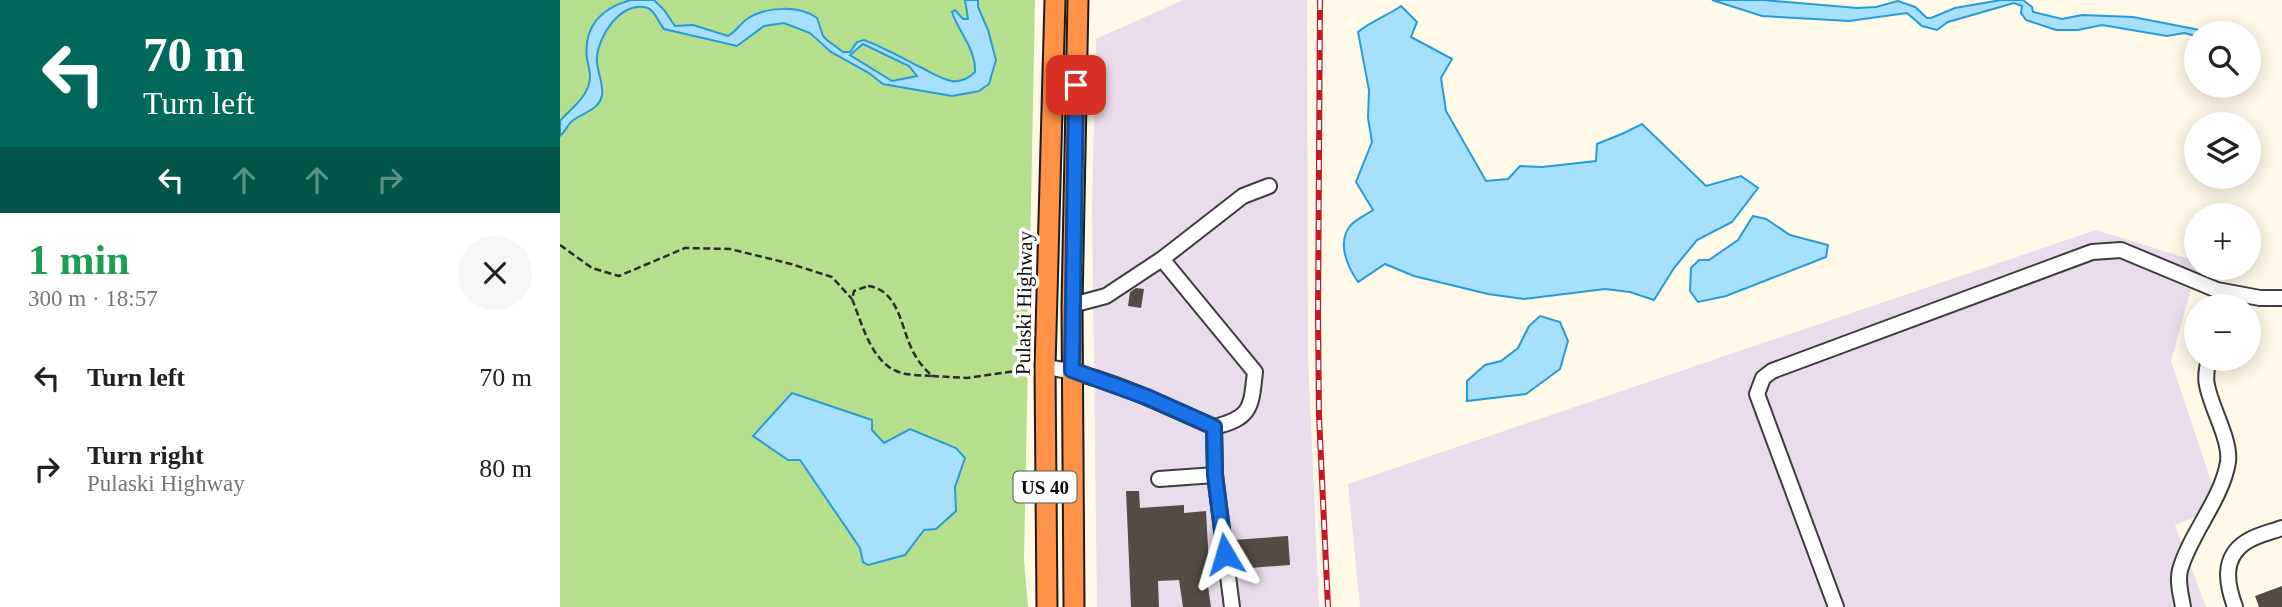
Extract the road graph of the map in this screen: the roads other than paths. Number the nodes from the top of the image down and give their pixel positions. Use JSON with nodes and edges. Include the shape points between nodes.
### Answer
{"nodes":[{"id":1,"x":1055,"y":0,"type":"edge"},
{"id":2,"x":1078,"y":0,"type":"edge"},
{"id":3,"x":1269,"y":186,"type":"dead end"},
{"id":4,"x":1162,"y":259,"type":"junction"},
{"id":5,"x":2217,"y":290,"type":"junction"},
{"id":6,"x":2216,"y":294,"type":"edge"},
{"id":7,"x":2282,"y":298,"type":"edge"},
{"id":8,"x":1072,"y":305,"type":"junction"},
{"id":9,"x":1045,"y":367,"type":"junction"},
{"id":10,"x":1072,"y":370,"type":"junction"},
{"id":11,"x":2207,"y":371,"type":"edge"},
{"id":12,"x":1214,"y":427,"type":"junction"},
{"id":13,"x":1215,"y":475,"type":"junction"},
{"id":14,"x":1159,"y":479,"type":"dead end"},
{"id":15,"x":2282,"y":528,"type":"edge"},
{"id":16,"x":1047,"y":607,"type":"edge"},
{"id":17,"x":1074,"y":607,"type":"edge"},
{"id":18,"x":1232,"y":607,"type":"edge"},
{"id":19,"x":1836,"y":607,"type":"edge"},
{"id":20,"x":2183,"y":607,"type":"edge"},
{"id":21,"x":2235,"y":607,"type":"edge"}],
"edges":[{"from":1,"to":9,"type":"highway","name":"Pulaski Highway","number":"US 40"},
{"from":2,"to":8,"type":"highway","number":"US 40"},
{"from":3,"to":4,"type":"lane","via":[[1243,196]]},
{"from":4,"to":8,"type":"lane","via":[[1106,296]]},
{"from":4,"to":12,"type":"lane","via":[[1255,372],[1251,406]]},
{"from":5,"to":6,"type":"lane"},
{"from":5,"to":7,"type":"lane"},
{"from":5,"to":19,"type":"lane","via":[[2121,250],[2092,252],[1763,378],[1757,394],[1764,417]]},
{"from":8,"to":10,"type":"highway","number":"US 40"},
{"from":9,"to":10,"type":"lane"},
{"from":9,"to":16,"type":"highway","name":"Pulaski Highway","number":"US 40"},
{"from":10,"to":12,"type":"lane"},
{"from":10,"to":17,"type":"highway","number":"US 40"},
{"from":11,"to":20,"type":"lane","via":[[2228,460],[2180,571]]},
{"from":12,"to":13,"type":"lane"},
{"from":13,"to":14,"type":"lane"},
{"from":13,"to":18,"type":"lane"},
{"from":15,"to":21,"type":"lane","via":[[2245,542],[2231,559],[2227,583]]}]}
